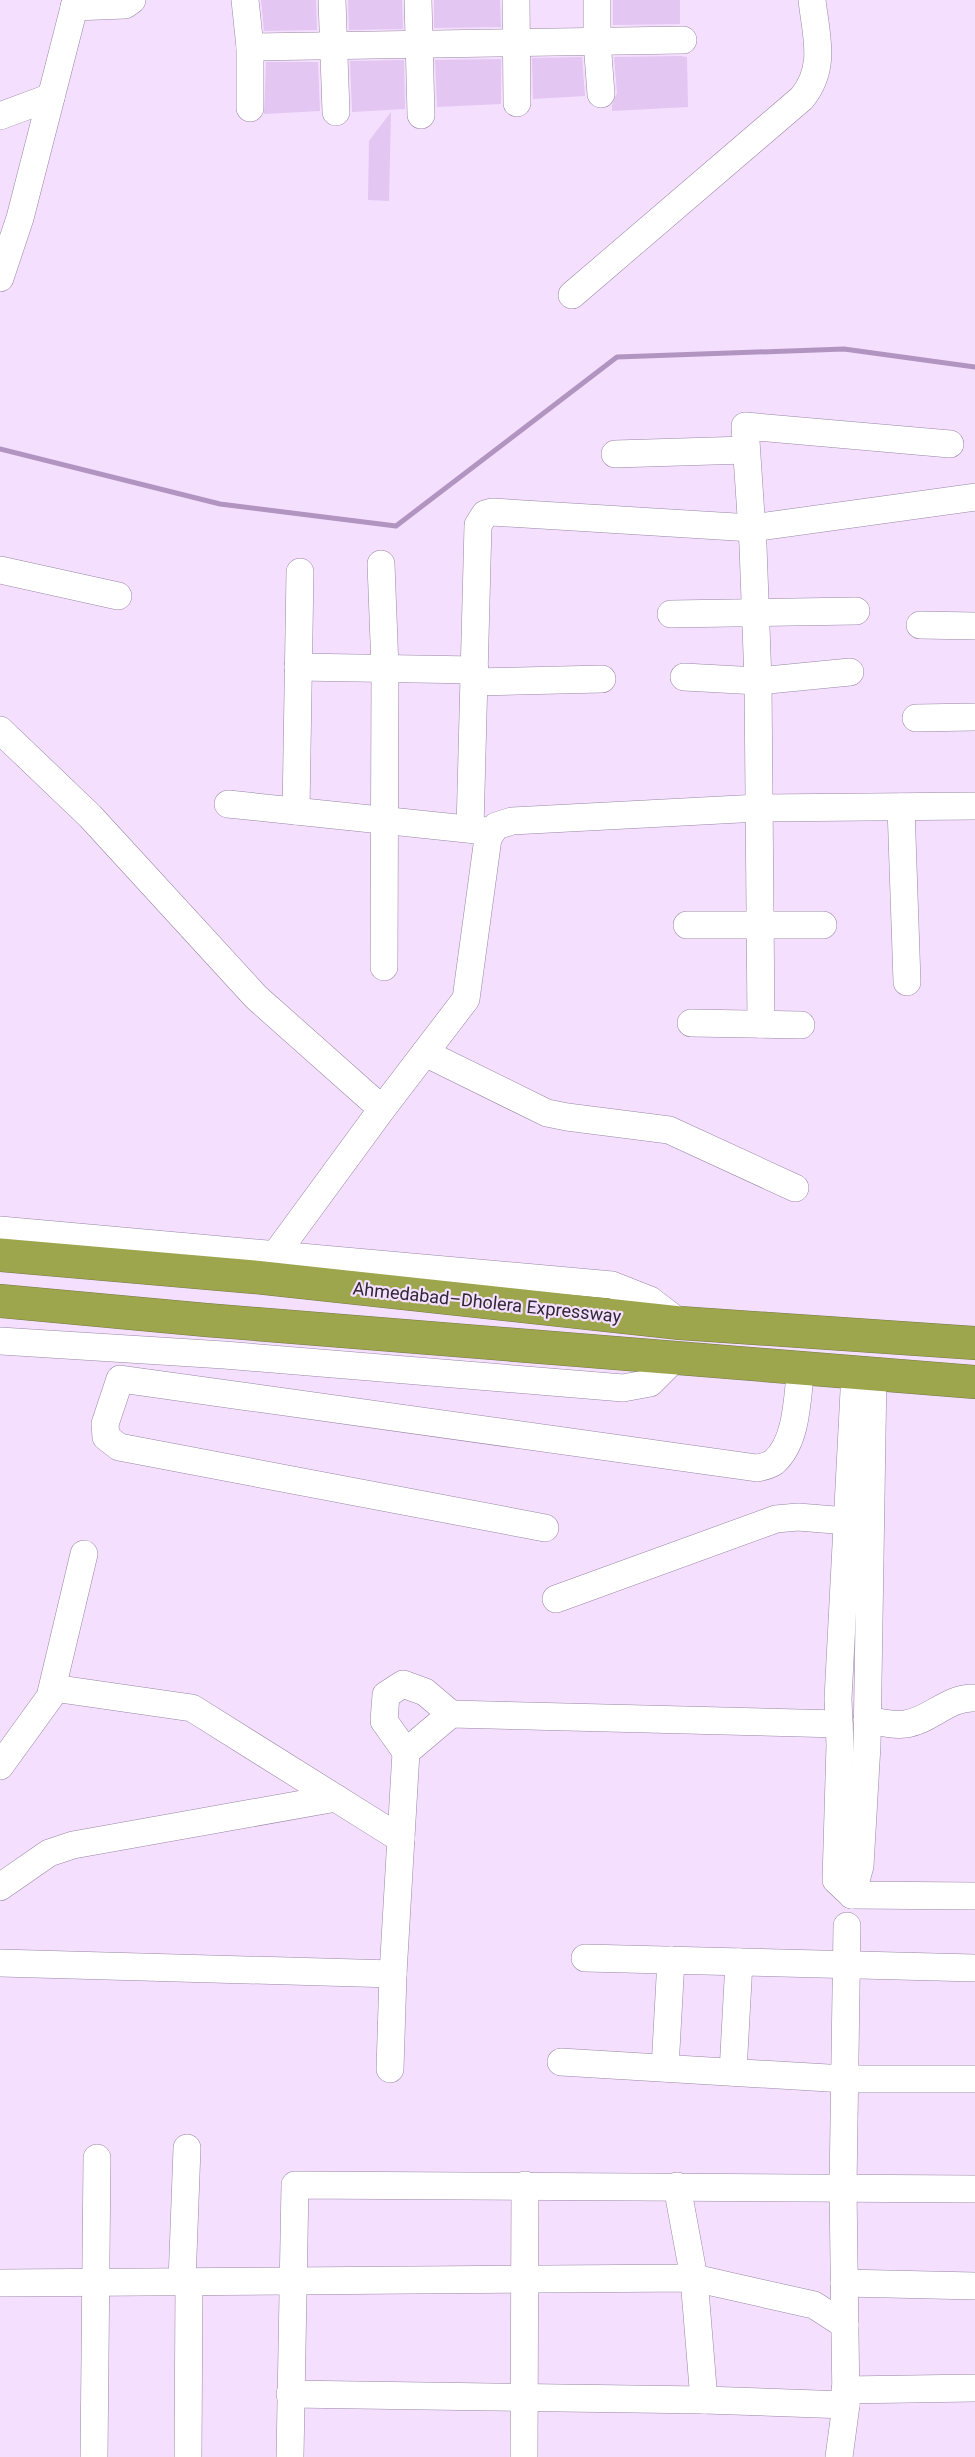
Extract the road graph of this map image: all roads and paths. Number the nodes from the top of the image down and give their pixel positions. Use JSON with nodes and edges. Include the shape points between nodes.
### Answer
{"nodes":[{"id":1,"x":132,"y":0,"type":"edge"},
{"id":2,"x":245,"y":0,"type":"edge"},
{"id":3,"x":333,"y":0,"type":"edge"},
{"id":4,"x":418,"y":0,"type":"edge"},
{"id":5,"x":516,"y":0,"type":"edge"},
{"id":6,"x":597,"y":0,"type":"edge"},
{"id":7,"x":812,"y":0,"type":"edge"},
{"id":8,"x":75,"y":4,"type":"edge"},
{"id":9,"x":683,"y":40,"type":"dead end"},
{"id":10,"x":597,"y":41,"type":"junction"},
{"id":11,"x":516,"y":43,"type":"junction"},
{"id":12,"x":419,"y":44,"type":"junction"},
{"id":13,"x":334,"y":46,"type":"junction"},
{"id":14,"x":250,"y":47,"type":"junction"},
{"id":15,"x":601,"y":94,"type":"dead end"},
{"id":16,"x":51,"y":97,"type":"junction"},
{"id":17,"x":517,"y":103,"type":"dead end"},
{"id":18,"x":250,"y":108,"type":"dead end"},
{"id":19,"x":336,"y":112,"type":"dead end"},
{"id":20,"x":421,"y":115,"type":"dead end"},
{"id":21,"x":0,"y":116,"type":"edge"},
{"id":22,"x":0,"y":278,"type":"edge"},
{"id":23,"x":572,"y":295,"type":"dead end"},
{"id":24,"x":950,"y":444,"type":"dead end"},
{"id":25,"x":746,"y":450,"type":"junction"},
{"id":26,"x":615,"y":454,"type":"dead end"},
{"id":27,"x":975,"y":497,"type":"edge"},
{"id":28,"x":752,"y":528,"type":"junction"},
{"id":29,"x":381,"y":564,"type":"dead end"},
{"id":30,"x":0,"y":570,"type":"edge"},
{"id":31,"x":300,"y":572,"type":"dead end"},
{"id":32,"x":118,"y":596,"type":"dead end"},
{"id":33,"x":856,"y":611,"type":"dead end"},
{"id":34,"x":671,"y":614,"type":"dead end"},
{"id":35,"x":754,"y":615,"type":"junction"},
{"id":36,"x":920,"y":626,"type":"dead end"},
{"id":37,"x":975,"y":626,"type":"edge"},
{"id":38,"x":298,"y":667,"type":"junction"},
{"id":39,"x":385,"y":668,"type":"junction"},
{"id":40,"x":850,"y":672,"type":"dead end"},
{"id":41,"x":474,"y":676,"type":"junction"},
{"id":42,"x":684,"y":677,"type":"dead end"},
{"id":43,"x":602,"y":679,"type":"dead end"},
{"id":44,"x":758,"y":681,"type":"junction"},
{"id":45,"x":975,"y":717,"type":"edge"},
{"id":46,"x":916,"y":718,"type":"dead end"},
{"id":47,"x":0,"y":730,"type":"edge"},
{"id":48,"x":228,"y":804,"type":"dead end"},
{"id":49,"x":975,"y":806,"type":"edge"},
{"id":50,"x":902,"y":807,"type":"junction"},
{"id":51,"x":759,"y":808,"type":"junction"},
{"id":52,"x":296,"y":811,"type":"junction"},
{"id":53,"x":384,"y":820,"type":"junction"},
{"id":54,"x":481,"y":831,"type":"junction"},
{"id":55,"x":760,"y":924,"type":"junction"},
{"id":56,"x":687,"y":925,"type":"dead end"},
{"id":57,"x":823,"y":925,"type":"dead end"},
{"id":58,"x":384,"y":967,"type":"dead end"},
{"id":59,"x":907,"y":982,"type":"dead end"},
{"id":60,"x":691,"y":1023,"type":"dead end"},
{"id":61,"x":761,"y":1024,"type":"junction"},
{"id":62,"x":801,"y":1025,"type":"dead end"},
{"id":63,"x":425,"y":1053,"type":"junction"},
{"id":64,"x":382,"y":1109,"type":"junction"},
{"id":65,"x":795,"y":1188,"type":"dead end"},
{"id":66,"x":0,"y":1230,"type":"edge"},
{"id":67,"x":0,"y":1255,"type":"edge"},
{"id":68,"x":275,"y":1255,"type":"junction"},
{"id":69,"x":0,"y":1301,"type":"edge"},
{"id":70,"x":680,"y":1323,"type":"junction"},
{"id":71,"x":0,"y":1341,"type":"edge"},
{"id":72,"x":975,"y":1343,"type":"edge"},
{"id":73,"x":125,"y":1349,"type":"junction"},
{"id":74,"x":676,"y":1357,"type":"junction"},
{"id":75,"x":801,"y":1367,"type":"junction"},
{"id":76,"x":864,"y":1372,"type":"junction"},
{"id":77,"x":120,"y":1379,"type":"junction"},
{"id":78,"x":975,"y":1382,"type":"edge"},
{"id":79,"x":847,"y":1521,"type":"junction"},
{"id":80,"x":545,"y":1528,"type":"dead end"},
{"id":81,"x":84,"y":1554,"type":"dead end"},
{"id":82,"x":556,"y":1599,"type":"dead end"},
{"id":83,"x":53,"y":1689,"type":"junction"},
{"id":84,"x":975,"y":1698,"type":"edge"},
{"id":85,"x":451,"y":1713,"type":"junction"},
{"id":86,"x":867,"y":1721,"type":"junction"},
{"id":87,"x":839,"y":1723,"type":"junction"},
{"id":88,"x":406,"y":1752,"type":"junction"},
{"id":89,"x":0,"y":1766,"type":"edge"},
{"id":90,"x":336,"y":1798,"type":"junction"},
{"id":91,"x":401,"y":1839,"type":"junction"},
{"id":92,"x":0,"y":1887,"type":"edge"},
{"id":93,"x":852,"y":1894,"type":"junction"},
{"id":94,"x":975,"y":1896,"type":"edge"},
{"id":95,"x":848,"y":1926,"type":"dead end"},
{"id":96,"x":585,"y":1958,"type":"dead end"},
{"id":97,"x":671,"y":1960,"type":"junction"},
{"id":98,"x":739,"y":1962,"type":"junction"},
{"id":99,"x":0,"y":1963,"type":"edge"},
{"id":100,"x":847,"y":1965,"type":"junction"},
{"id":101,"x":975,"y":1968,"type":"edge"},
{"id":102,"x":393,"y":1974,"type":"junction"},
{"id":103,"x":561,"y":2062,"type":"dead end"},
{"id":104,"x":665,"y":2068,"type":"junction"},
{"id":105,"x":390,"y":2069,"type":"dead end"},
{"id":106,"x":733,"y":2072,"type":"junction"},
{"id":107,"x":845,"y":2079,"type":"junction"},
{"id":108,"x":975,"y":2079,"type":"edge"},
{"id":109,"x":187,"y":2148,"type":"dead end"},
{"id":110,"x":97,"y":2158,"type":"dead end"},
{"id":111,"x":525,"y":2185,"type":"junction"},
{"id":112,"x":676,"y":2186,"type":"junction"},
{"id":113,"x":843,"y":2188,"type":"junction"},
{"id":114,"x":975,"y":2189,"type":"edge"},
{"id":115,"x":694,"y":2278,"type":"junction"},
{"id":116,"x":293,"y":2280,"type":"junction"},
{"id":117,"x":523,"y":2280,"type":"junction"},
{"id":118,"x":186,"y":2282,"type":"junction"},
{"id":119,"x":0,"y":2283,"type":"edge"},
{"id":120,"x":95,"y":2283,"type":"junction"},
{"id":121,"x":844,"y":2283,"type":"junction"},
{"id":122,"x":975,"y":2286,"type":"edge"},
{"id":123,"x":844,"y":2325,"type":"junction"},
{"id":124,"x":975,"y":2388,"type":"edge"},
{"id":125,"x":290,"y":2394,"type":"junction"},
{"id":126,"x":845,"y":2397,"type":"junction"},
{"id":127,"x":525,"y":2398,"type":"junction"},
{"id":128,"x":704,"y":2400,"type":"junction"},
{"id":129,"x":94,"y":2457,"type":"edge"},
{"id":130,"x":188,"y":2457,"type":"edge"},
{"id":131,"x":290,"y":2457,"type":"edge"},
{"id":132,"x":524,"y":2457,"type":"edge"},
{"id":133,"x":839,"y":2457,"type":"edge"}],
"edges":[{"from":1,"to":8,"type":"street","via":[[125,4]]},
{"from":2,"to":14,"type":"street"},
{"from":3,"to":13,"type":"street"},
{"from":4,"to":12,"type":"street"},
{"from":5,"to":11,"type":"street"},
{"from":6,"to":10,"type":"street"},
{"from":7,"to":23,"type":"street","via":[[817,69],[802,98]]},
{"from":8,"to":16,"type":"street"},
{"from":9,"to":10,"type":"street"},
{"from":10,"to":11,"type":"street"},
{"from":10,"to":15,"type":"street"},
{"from":11,"to":12,"type":"street"},
{"from":11,"to":17,"type":"street"},
{"from":12,"to":13,"type":"street"},
{"from":12,"to":20,"type":"street"},
{"from":13,"to":14,"type":"street"},
{"from":13,"to":19,"type":"street"},
{"from":14,"to":18,"type":"street"},
{"from":16,"to":21,"type":"street"},
{"from":16,"to":22,"type":"street"},
{"from":24,"to":25,"type":"street","via":[[745,426]]},
{"from":25,"to":26,"type":"street"},
{"from":25,"to":28,"type":"street"},
{"from":27,"to":28,"type":"street"},
{"from":28,"to":35,"type":"street"},
{"from":28,"to":41,"type":"street","via":[[485,514],[478,525]]},
{"from":29,"to":39,"type":"street"},
{"from":30,"to":32,"type":"street"},
{"from":31,"to":38,"type":"street"},
{"from":33,"to":35,"type":"street"},
{"from":34,"to":35,"type":"street"},
{"from":35,"to":44,"type":"street"},
{"from":36,"to":37,"type":"street"},
{"from":38,"to":39,"type":"street"},
{"from":38,"to":52,"type":"street"},
{"from":39,"to":41,"type":"street"},
{"from":39,"to":53,"type":"street"},
{"from":40,"to":44,"type":"street"},
{"from":41,"to":43,"type":"street"},
{"from":41,"to":54,"type":"street"},
{"from":42,"to":44,"type":"street"},
{"from":44,"to":51,"type":"street"},
{"from":45,"to":46,"type":"street"},
{"from":47,"to":64,"type":"street","via":[[90,816],[256,997]]},
{"from":48,"to":52,"type":"street"},
{"from":49,"to":50,"type":"street"},
{"from":50,"to":51,"type":"street"},
{"from":50,"to":59,"type":"street"},
{"from":51,"to":54,"type":"street","via":[[512,821]]},
{"from":51,"to":55,"type":"street"},
{"from":52,"to":53,"type":"street"},
{"from":53,"to":54,"type":"street"},
{"from":53,"to":58,"type":"street"},
{"from":54,"to":63,"type":"street","via":[[488,838],[466,999]]},
{"from":55,"to":56,"type":"street"},
{"from":55,"to":57,"type":"street"},
{"from":55,"to":61,"type":"street"},
{"from":60,"to":61,"type":"street"},
{"from":61,"to":62,"type":"street"},
{"from":63,"to":64,"type":"street"},
{"from":63,"to":65,"type":"street","via":[[547,1113],[669,1130]]},
{"from":64,"to":68,"type":"street"},
{"from":66,"to":68,"type":"street"},
{"from":67,"to":70,"type":"highway","name":"Ahmedabad–Dholera Expressway","via":[[254,1277]]},
{"from":68,"to":70,"type":"street","via":[[612,1285],[650,1300]]},
{"from":69,"to":74,"type":"highway","name":"Ahmedabad–Dholera Expressway"},
{"from":70,"to":72,"type":"highway","name":"Ahmedabad–Dholera Expressway"},
{"from":71,"to":73,"type":"street"},
{"from":73,"to":74,"type":"street","via":[[623,1388],[650,1383]]},
{"from":73,"to":77,"type":"street"},
{"from":74,"to":75,"type":"highway","name":"Ahmedabad–Dholera Expressway"},
{"from":75,"to":76,"type":"highway","name":"Ahmedabad–Dholera Expressway"},
{"from":75,"to":77,"type":"street","via":[[785,1449],[773,1463],[757,1468]]},
{"from":76,"to":78,"type":"highway","name":"Ahmedabad–Dholera Expressway"},
{"from":76,"to":79,"type":"street"},
{"from":76,"to":86,"type":"street"},
{"from":77,"to":80,"type":"street","via":[[105,1424],[106,1437],[119,1447]]},
{"from":79,"to":82,"type":"street","via":[[776,1519]]},
{"from":79,"to":87,"type":"street"},
{"from":81,"to":83,"type":"street"},
{"from":83,"to":89,"type":"street"},
{"from":83,"to":90,"type":"street","via":[[192,1708]]},
{"from":84,"to":86,"type":"street","via":[[956,1701],[904,1725]]},
{"from":85,"to":87,"type":"street"},
{"from":85,"to":88,"type":"street"},
{"from":85,"to":88,"type":"street","via":[[425,1692],[404,1684],[386,1695],[384,1721]]},
{"from":86,"to":87,"type":"street"},
{"from":86,"to":87,"type":"street"},
{"from":86,"to":93,"type":"street","via":[[860,1866]]},
{"from":87,"to":93,"type":"street","via":[[835,1873],[839,1884]]},
{"from":88,"to":91,"type":"street"},
{"from":90,"to":91,"type":"street"},
{"from":90,"to":92,"type":"street","via":[[73,1845],[50,1853]]},
{"from":91,"to":102,"type":"street"},
{"from":93,"to":94,"type":"street"},
{"from":95,"to":100,"type":"street"},
{"from":96,"to":97,"type":"street"},
{"from":97,"to":98,"type":"street"},
{"from":97,"to":104,"type":"street"},
{"from":98,"to":100,"type":"street"},
{"from":98,"to":106,"type":"street"},
{"from":99,"to":102,"type":"street"},
{"from":100,"to":101,"type":"street"},
{"from":100,"to":107,"type":"street"},
{"from":102,"to":105,"type":"street"},
{"from":103,"to":104,"type":"street"},
{"from":104,"to":106,"type":"street"},
{"from":106,"to":107,"type":"street"},
{"from":107,"to":108,"type":"street"},
{"from":107,"to":113,"type":"street"},
{"from":109,"to":118,"type":"street"},
{"from":110,"to":120,"type":"street"},
{"from":111,"to":112,"type":"street"},
{"from":111,"to":116,"type":"street","via":[[295,2185]]},
{"from":111,"to":117,"type":"street"},
{"from":112,"to":113,"type":"street"},
{"from":112,"to":115,"type":"street"},
{"from":113,"to":114,"type":"street"},
{"from":113,"to":121,"type":"street"},
{"from":115,"to":117,"type":"street"},
{"from":115,"to":123,"type":"street","via":[[814,2305]]},
{"from":115,"to":128,"type":"street"},
{"from":116,"to":117,"type":"street"},
{"from":116,"to":118,"type":"street"},
{"from":116,"to":125,"type":"street"},
{"from":117,"to":127,"type":"street"},
{"from":118,"to":120,"type":"street"},
{"from":118,"to":130,"type":"street"},
{"from":119,"to":120,"type":"street"},
{"from":120,"to":129,"type":"street"},
{"from":121,"to":122,"type":"street"},
{"from":121,"to":123,"type":"street"},
{"from":123,"to":126,"type":"street"},
{"from":124,"to":126,"type":"street"},
{"from":125,"to":127,"type":"street"},
{"from":125,"to":131,"type":"street"},
{"from":126,"to":128,"type":"street"},
{"from":126,"to":133,"type":"street"},
{"from":127,"to":128,"type":"street"},
{"from":127,"to":132,"type":"street"}]}
